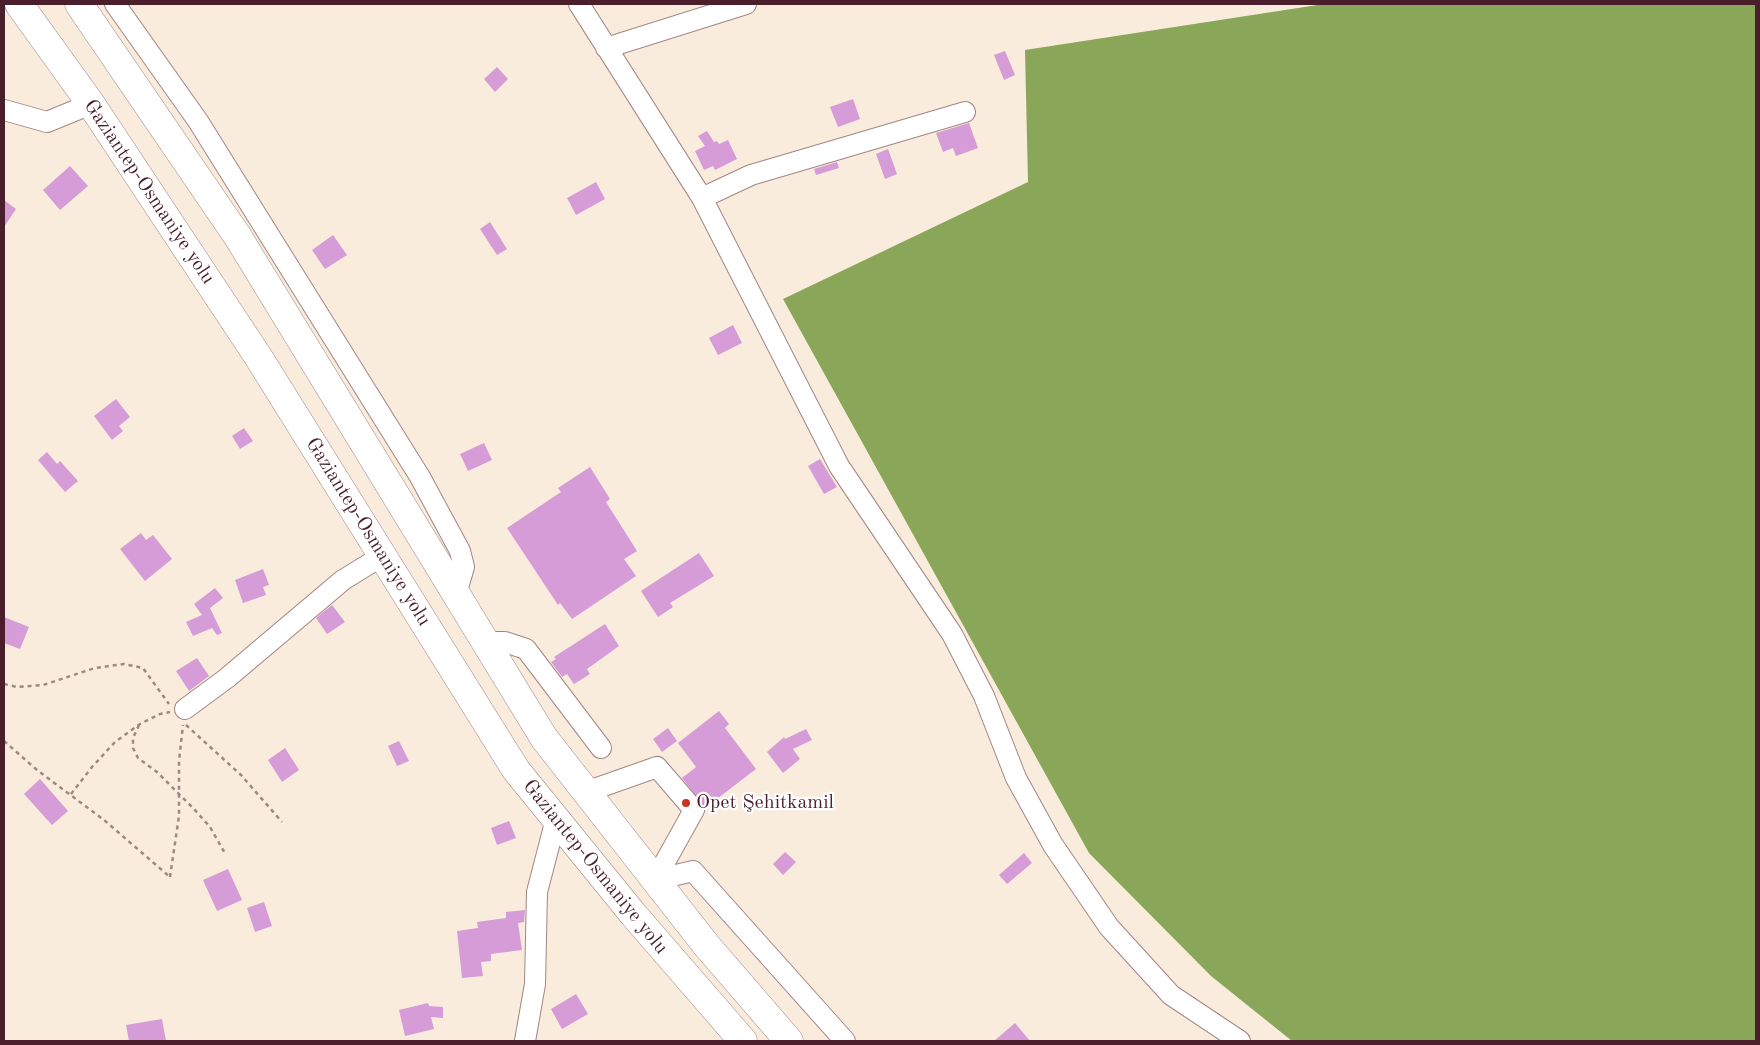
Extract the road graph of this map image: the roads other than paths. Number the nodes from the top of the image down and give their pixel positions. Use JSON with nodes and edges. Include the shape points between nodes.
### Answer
{"nodes":[{"id":1,"x":19,"y":4,"type":"edge"},
{"id":2,"x":79,"y":4,"type":"edge"},
{"id":3,"x":115,"y":4,"type":"edge"},
{"id":4,"x":579,"y":4,"type":"edge"},
{"id":5,"x":746,"y":4,"type":"edge"},
{"id":6,"x":606,"y":48,"type":"junction"},
{"id":7,"x":92,"y":104,"type":"junction"},
{"id":8,"x":4,"y":110,"type":"edge"},
{"id":9,"x":965,"y":112,"type":"dead end"},
{"id":10,"x":702,"y":198,"type":"junction"},
{"id":11,"x":382,"y":556,"type":"junction"},
{"id":12,"x":456,"y":594,"type":"junction"},
{"id":13,"x":486,"y":642,"type":"junction"},
{"id":14,"x":185,"y":710,"type":"dead end"},
{"id":15,"x":601,"y":748,"type":"dead end"},
{"id":16,"x":586,"y":792,"type":"junction"},
{"id":17,"x":556,"y":819,"type":"junction"},
{"id":18,"x":655,"y":880,"type":"junction"},
{"id":19,"x":525,"y":1041,"type":"edge"},
{"id":20,"x":743,"y":1041,"type":"edge"},
{"id":21,"x":789,"y":1041,"type":"edge"},
{"id":22,"x":845,"y":1041,"type":"edge"},
{"id":23,"x":1240,"y":1041,"type":"edge"}],
"edges":[{"from":1,"to":7,"type":"highway","name":"Gaziantep-Osmaniye yolu"},
{"from":2,"to":12,"type":"highway","name":"Gaziantep-Osmaniye yolu","via":[[238,237]]},
{"from":3,"to":12,"type":"street","via":[[198,121],[420,477],[460,551],[464,567]]},
{"from":4,"to":6,"type":"street"},
{"from":5,"to":6,"type":"street"},
{"from":6,"to":10,"type":"street"},
{"from":7,"to":8,"type":"street","via":[[47,122]]},
{"from":7,"to":11,"type":"highway","name":"Gaziantep-Osmaniye yolu","via":[[259,358]]},
{"from":9,"to":10,"type":"street","via":[[751,175]]},
{"from":10,"to":23,"type":"street","via":[[839,466],[952,634],[984,696],[1016,778],[1053,845],[1109,927],[1172,995]]},
{"from":11,"to":14,"type":"street","via":[[343,580]]},
{"from":11,"to":17,"type":"highway","name":"Gaziantep-Osmaniye yolu","via":[[516,770]]},
{"from":12,"to":13,"type":"highway","name":"Gaziantep-Osmaniye yolu"},
{"from":13,"to":15,"type":"street","via":[[505,642],[526,649]]},
{"from":13,"to":16,"type":"highway","name":"Gaziantep-Osmaniye yolu","via":[[544,738]]},
{"from":16,"to":18,"type":"highway","name":"Gaziantep-Osmaniye yolu"},
{"from":16,"to":18,"type":"street","via":[[657,767],[694,810]]},
{"from":17,"to":19,"type":"street","via":[[537,892],[535,984]]},
{"from":17,"to":20,"type":"highway","name":"Gaziantep-Osmaniye yolu"},
{"from":18,"to":21,"type":"highway","name":"Gaziantep-Osmaniye yolu"},
{"from":18,"to":22,"type":"street","via":[[694,871]]}]}
